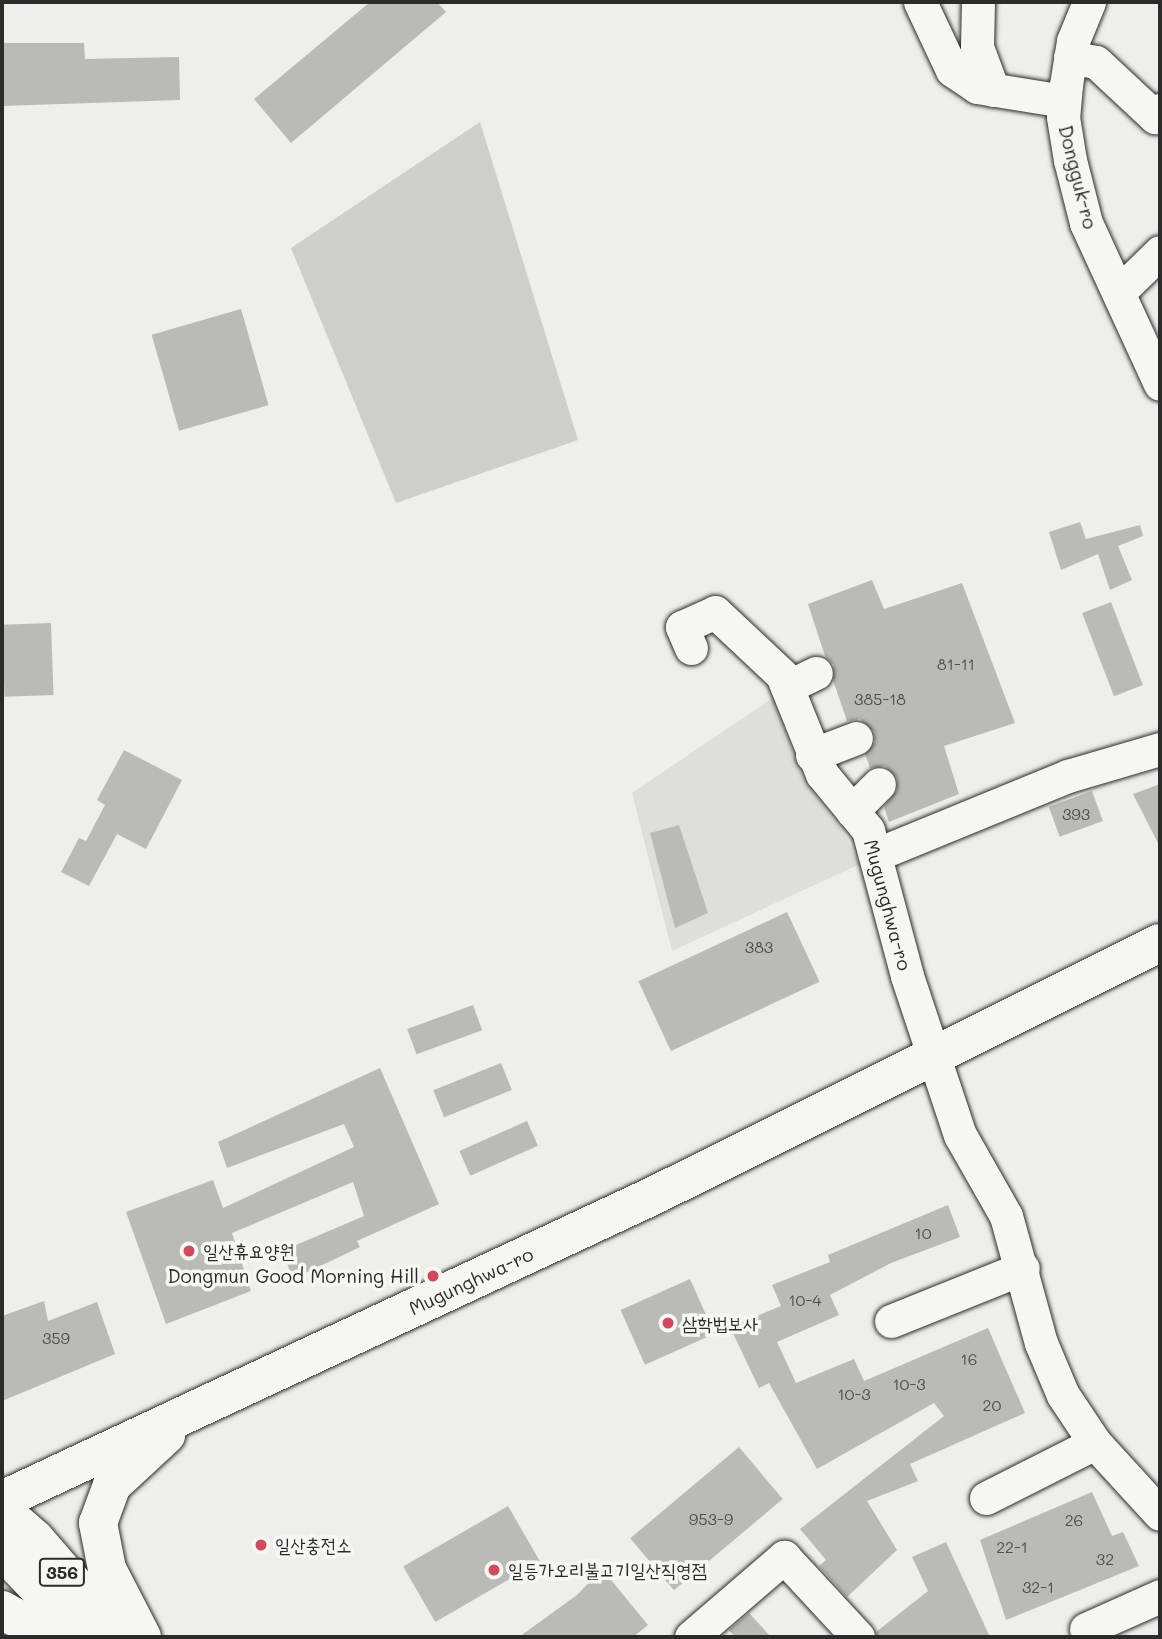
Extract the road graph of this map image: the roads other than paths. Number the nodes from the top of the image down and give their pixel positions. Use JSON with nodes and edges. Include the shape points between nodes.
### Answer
{"nodes":[{"id":1,"x":920,"y":2,"type":"edge"},
{"id":2,"x":978,"y":2,"type":"edge"},
{"id":3,"x":1089,"y":2,"type":"edge"},
{"id":4,"x":1070,"y":57,"type":"junction"},
{"id":5,"x":993,"y":90,"type":"junction"},
{"id":6,"x":1064,"y":101,"type":"junction"},
{"id":7,"x":1160,"y":110,"type":"edge"},
{"id":8,"x":1160,"y":252,"type":"edge"},
{"id":9,"x":1119,"y":292,"type":"junction"},
{"id":10,"x":1160,"y":384,"type":"edge"},
{"id":11,"x":691,"y":648,"type":"dead end"},
{"id":12,"x":816,"y":673,"type":"dead end"},
{"id":13,"x":787,"y":687,"type":"junction"},
{"id":14,"x":856,"y":738,"type":"dead end"},
{"id":15,"x":1160,"y":748,"type":"edge"},
{"id":16,"x":812,"y":755,"type":"junction"},
{"id":17,"x":879,"y":784,"type":"dead end"},
{"id":18,"x":852,"y":811,"type":"junction"},
{"id":19,"x":875,"y":855,"type":"junction"},
{"id":20,"x":1160,"y":943,"type":"edge"},
{"id":21,"x":936,"y":1054,"type":"junction"},
{"id":22,"x":1023,"y":1268,"type":"junction"},
{"id":23,"x":891,"y":1321,"type":"dead end"},
{"id":24,"x":190,"y":1412,"type":"junction"},
{"id":25,"x":1095,"y":1443,"type":"junction"},
{"id":26,"x":986,"y":1498,"type":"dead end"},
{"id":27,"x":2,"y":1500,"type":"edge"},
{"id":28,"x":2,"y":1510,"type":"edge"},
{"id":29,"x":1160,"y":1514,"type":"edge"},
{"id":30,"x":2,"y":1550,"type":"edge"},
{"id":31,"x":1160,"y":1596,"type":"edge"},
{"id":32,"x":2,"y":1609,"type":"edge"},
{"id":33,"x":1086,"y":1629,"type":"dead end"},
{"id":34,"x":51,"y":1637,"type":"edge"},
{"id":35,"x":85,"y":1637,"type":"edge"},
{"id":36,"x":120,"y":1637,"type":"edge"},
{"id":37,"x":142,"y":1637,"type":"edge"},
{"id":38,"x":691,"y":1637,"type":"edge"},
{"id":39,"x":858,"y":1637,"type":"edge"}],
"edges":[{"from":1,"to":5,"type":"street","via":[[951,69],[976,87]]},
{"from":2,"to":5,"type":"street","via":[[977,47]]},
{"from":3,"to":4,"type":"street","name":"Dongguk-ro"},
{"from":4,"to":6,"type":"street","name":"Dongguk-ro"},
{"from":4,"to":7,"type":"street","via":[[1096,62],[1155,117]]},
{"from":5,"to":6,"type":"street"},
{"from":6,"to":9,"type":"street","name":"Dongguk-ro","via":[[1070,160],[1086,223]]},
{"from":8,"to":9,"type":"street"},
{"from":9,"to":10,"type":"street","name":"Dongguk-ro"},
{"from":11,"to":13,"type":"street","name":"Mugunghwa-ro","via":[[682,627],[715,612],[782,675]]},
{"from":12,"to":13,"type":"street"},
{"from":13,"to":16,"type":"street","name":"Mugunghwa-ro"},
{"from":14,"to":16,"type":"street"},
{"from":15,"to":19,"type":"street","via":[[1068,776]]},
{"from":16,"to":18,"type":"street","name":"Mugunghwa-ro"},
{"from":17,"to":18,"type":"street"},
{"from":18,"to":19,"type":"street","name":"Mugunghwa-ro","via":[[868,830]]},
{"from":19,"to":21,"type":"street","name":"Mugunghwa-ro","via":[[907,976]]},
{"from":20,"to":21,"type":"main road","name":"Mugunghwa-ro"},
{"from":21,"to":22,"type":"street","via":[[960,1135],[1006,1216]]},
{"from":21,"to":24,"type":"main road","name":"Mugunghwa-ro","via":[[655,1195]]},
{"from":22,"to":23,"type":"street"},
{"from":22,"to":25,"type":"street","via":[[1041,1343],[1063,1395]]},
{"from":24,"to":27,"type":"main road","name":"Mugunghwa-ro"},
{"from":24,"to":37,"type":"main road","via":[[112,1485],[100,1511],[99,1542],[104,1560]]},
{"from":25,"to":26,"type":"street"},
{"from":25,"to":29,"type":"street"},
{"from":28,"to":36,"type":"main road","number":"356","via":[[35,1539]]},
{"from":30,"to":35,"type":"main road"},
{"from":31,"to":33,"type":"street"},
{"from":32,"to":34,"type":"main road"},
{"from":38,"to":39,"type":"street","via":[[784,1557]]}]}
